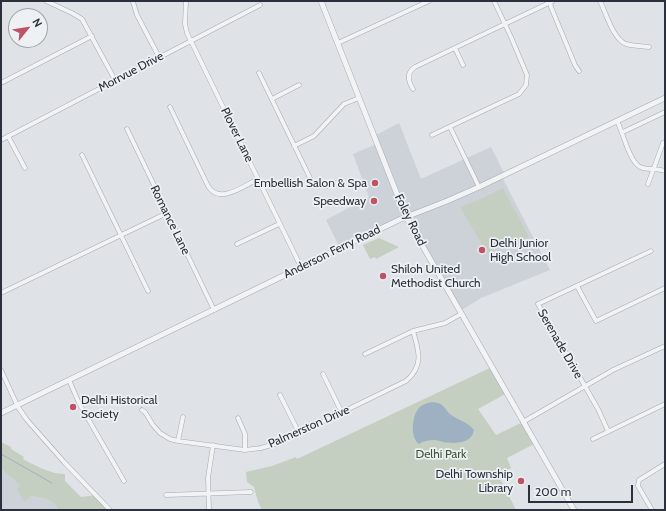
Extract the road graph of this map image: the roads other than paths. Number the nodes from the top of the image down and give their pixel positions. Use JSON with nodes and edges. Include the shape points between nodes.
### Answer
{"nodes":[{"id":1,"x":46,"y":1,"type":"edge"},
{"id":2,"x":186,"y":1,"type":"edge"},
{"id":3,"x":321,"y":1,"type":"edge"},
{"id":4,"x":429,"y":1,"type":"edge"},
{"id":5,"x":494,"y":1,"type":"edge"},
{"id":6,"x":600,"y":1,"type":"edge"},
{"id":7,"x":133,"y":2,"type":"dead end"},
{"id":8,"x":552,"y":2,"type":"edge"},
{"id":9,"x":260,"y":4,"type":"dead end"},
{"id":10,"x":505,"y":24,"type":"junction"},
{"id":11,"x":92,"y":36,"type":"junction"},
{"id":12,"x":191,"y":41,"type":"junction"},
{"id":13,"x":338,"y":43,"type":"junction"},
{"id":14,"x":648,"y":46,"type":"dead end"},
{"id":15,"x":455,"y":48,"type":"junction"},
{"id":16,"x":159,"y":57,"type":"junction"},
{"id":17,"x":463,"y":65,"type":"dead end"},
{"id":18,"x":579,"y":70,"type":"dead end"},
{"id":19,"x":259,"y":73,"type":"dead end"},
{"id":20,"x":115,"y":80,"type":"junction"},
{"id":21,"x":1,"y":83,"type":"edge"},
{"id":22,"x":299,"y":85,"type":"dead end"},
{"id":23,"x":413,"y":89,"type":"dead end"},
{"id":24,"x":359,"y":98,"type":"junction"},
{"id":25,"x":665,"y":98,"type":"edge"},
{"id":26,"x":272,"y":100,"type":"junction"},
{"id":27,"x":170,"y":107,"type":"dead end"},
{"id":28,"x":665,"y":112,"type":"edge"},
{"id":29,"x":618,"y":121,"type":"junction"},
{"id":30,"x":450,"y":127,"type":"junction"},
{"id":31,"x":127,"y":129,"type":"dead end"},
{"id":32,"x":623,"y":132,"type":"junction"},
{"id":33,"x":432,"y":135,"type":"dead end"},
{"id":34,"x":8,"y":136,"type":"junction"},
{"id":35,"x":1,"y":140,"type":"edge"},
{"id":36,"x":662,"y":143,"type":"dead end"},
{"id":37,"x":294,"y":146,"type":"junction"},
{"id":38,"x":82,"y":155,"type":"dead end"},
{"id":39,"x":25,"y":168,"type":"dead end"},
{"id":40,"x":654,"y":168,"type":"junction"},
{"id":41,"x":665,"y":171,"type":"edge"},
{"id":42,"x":258,"y":179,"type":"junction"},
{"id":43,"x":338,"y":182,"type":"dead end"},
{"id":44,"x":648,"y":184,"type":"dead end"},
{"id":45,"x":479,"y":187,"type":"junction"},
{"id":46,"x":167,"y":213,"type":"junction"},
{"id":47,"x":406,"y":217,"type":"junction"},
{"id":48,"x":280,"y":224,"type":"junction"},
{"id":49,"x":121,"y":236,"type":"junction"},
{"id":50,"x":237,"y":244,"type":"dead end"},
{"id":51,"x":651,"y":251,"type":"dead end"},
{"id":52,"x":301,"y":267,"type":"junction"},
{"id":53,"x":577,"y":286,"type":"junction"},
{"id":54,"x":665,"y":288,"type":"edge"},
{"id":55,"x":148,"y":291,"type":"dead end"},
{"id":56,"x":1,"y":293,"type":"edge"},
{"id":57,"x":214,"y":310,"type":"junction"},
{"id":58,"x":461,"y":314,"type":"junction"},
{"id":59,"x":413,"y":331,"type":"junction"},
{"id":60,"x":665,"y":346,"type":"edge"},
{"id":61,"x":365,"y":354,"type":"dead end"},
{"id":62,"x":1,"y":370,"type":"edge"},
{"id":63,"x":323,"y":374,"type":"dead end"},
{"id":64,"x":69,"y":380,"type":"junction"},
{"id":65,"x":585,"y":386,"type":"junction"},
{"id":66,"x":280,"y":395,"type":"dead end"},
{"id":67,"x":665,"y":404,"type":"edge"},
{"id":68,"x":17,"y":405,"type":"junction"},
{"id":69,"x":142,"y":410,"type":"dead end"},
{"id":70,"x":1,"y":413,"type":"edge"},
{"id":71,"x":342,"y":413,"type":"junction"},
{"id":72,"x":183,"y":417,"type":"dead end"},
{"id":73,"x":238,"y":418,"type":"dead end"},
{"id":74,"x":523,"y":422,"type":"junction"},
{"id":75,"x":608,"y":431,"type":"junction"},
{"id":76,"x":299,"y":433,"type":"junction"},
{"id":77,"x":593,"y":439,"type":"dead end"},
{"id":78,"x":178,"y":441,"type":"junction"},
{"id":79,"x":213,"y":445,"type":"junction"},
{"id":80,"x":245,"y":450,"type":"junction"},
{"id":81,"x":665,"y":464,"type":"edge"},
{"id":82,"x":124,"y":481,"type":"dead end"},
{"id":83,"x":251,"y":492,"type":"dead end"},
{"id":84,"x":209,"y":494,"type":"junction"},
{"id":85,"x":166,"y":495,"type":"dead end"},
{"id":86,"x":110,"y":510,"type":"edge"},
{"id":87,"x":209,"y":510,"type":"edge"},
{"id":88,"x":574,"y":510,"type":"edge"},
{"id":89,"x":652,"y":510,"type":"edge"}],
"edges":[{"from":1,"to":11,"type":"street","via":[[78,16]]},
{"from":2,"to":12,"type":"street","name":"Plover Lane","via":[[185,24]]},
{"from":3,"to":13,"type":"street","name":"Foley Road"},
{"from":4,"to":13,"type":"street"},
{"from":5,"to":10,"type":"street"},
{"from":6,"to":14,"type":"street","via":[[620,40],[628,44]]},
{"from":7,"to":16,"type":"street"},
{"from":8,"to":10,"type":"street"},
{"from":8,"to":18,"type":"street","via":[[550,7]]},
{"from":9,"to":12,"type":"street","name":"Morrvue Drive"},
{"from":10,"to":15,"type":"street"},
{"from":10,"to":30,"type":"street","via":[[527,76],[525,88],[519,94]]},
{"from":11,"to":20,"type":"street"},
{"from":11,"to":21,"type":"street"},
{"from":12,"to":16,"type":"street","name":"Morrvue Drive"},
{"from":12,"to":42,"type":"street","name":"Plover Lane"},
{"from":13,"to":24,"type":"street","name":"Foley Road"},
{"from":15,"to":17,"type":"street"},
{"from":15,"to":23,"type":"street","via":[[412,68],[408,79]]},
{"from":16,"to":20,"type":"street","name":"Morrvue Drive"},
{"from":19,"to":26,"type":"street"},
{"from":20,"to":34,"type":"street","name":"Morrvue Drive"},
{"from":22,"to":26,"type":"street"},
{"from":24,"to":37,"type":"street","via":[[344,104],[314,136]]},
{"from":24,"to":47,"type":"street","name":"Foley Road"},
{"from":25,"to":29,"type":"street","name":"Anderson Ferry Road"},
{"from":26,"to":37,"type":"street"},
{"from":27,"to":42,"type":"street","via":[[212,191],[227,194]]},
{"from":28,"to":32,"type":"street"},
{"from":29,"to":32,"type":"street"},
{"from":29,"to":45,"type":"street","name":"Anderson Ferry Road"},
{"from":30,"to":33,"type":"street"},
{"from":30,"to":45,"type":"street"},
{"from":31,"to":46,"type":"street","name":"Romance Lane"},
{"from":32,"to":40,"type":"street","via":[[624,141],[638,166]]},
{"from":34,"to":35,"type":"street","name":"Morrvue Drive"},
{"from":34,"to":39,"type":"street"},
{"from":36,"to":40,"type":"street"},
{"from":37,"to":43,"type":"street","via":[[313,183],[325,187]]},
{"from":38,"to":49,"type":"street"},
{"from":40,"to":41,"type":"street"},
{"from":40,"to":44,"type":"street"},
{"from":42,"to":48,"type":"street","name":"Plover Lane"},
{"from":45,"to":47,"type":"street","name":"Anderson Ferry Road"},
{"from":46,"to":49,"type":"street"},
{"from":46,"to":57,"type":"street","name":"Romance Lane"},
{"from":47,"to":52,"type":"street","name":"Anderson Ferry Road"},
{"from":47,"to":58,"type":"street","name":"Foley Road"},
{"from":48,"to":50,"type":"street"},
{"from":48,"to":52,"type":"street","name":"Plover Lane"},
{"from":49,"to":55,"type":"street"},
{"from":49,"to":56,"type":"street"},
{"from":51,"to":53,"type":"street","name":"Serenade Drive"},
{"from":52,"to":57,"type":"street","name":"Anderson Ferry Road"},
{"from":53,"to":54,"type":"street","via":[[596,321]]},
{"from":53,"to":65,"type":"street","name":"Serenade Drive","via":[[538,304]]},
{"from":57,"to":64,"type":"street","name":"Anderson Ferry Road"},
{"from":58,"to":59,"type":"street","via":[[445,323]]},
{"from":58,"to":74,"type":"street","name":"Foley Road"},
{"from":59,"to":61,"type":"street"},
{"from":59,"to":71,"type":"street","name":"Palmerston Drive","via":[[419,356],[410,378]]},
{"from":60,"to":65,"type":"street"},
{"from":62,"to":68,"type":"street"},
{"from":63,"to":71,"type":"street"},
{"from":64,"to":68,"type":"street","name":"Anderson Ferry Road"},
{"from":64,"to":82,"type":"street","via":[[79,403]]},
{"from":65,"to":74,"type":"street"},
{"from":65,"to":75,"type":"street","name":"Serenade Drive"},
{"from":66,"to":76,"type":"street"},
{"from":67,"to":75,"type":"street"},
{"from":68,"to":70,"type":"street","name":"Anderson Ferry Road"},
{"from":68,"to":86,"type":"street","via":[[50,447]]},
{"from":69,"to":78,"type":"street","name":"Palmerston Drive","via":[[160,433]]},
{"from":71,"to":76,"type":"street","name":"Palmerston Drive"},
{"from":72,"to":78,"type":"street"},
{"from":73,"to":80,"type":"street","via":[[245,434]]},
{"from":74,"to":88,"type":"street","name":"Foley Road"},
{"from":75,"to":77,"type":"street"},
{"from":76,"to":80,"type":"street","name":"Palmerston Drive","via":[[268,446]]},
{"from":78,"to":79,"type":"street","name":"Palmerston Drive"},
{"from":79,"to":80,"type":"street","name":"Palmerston Drive"},
{"from":79,"to":84,"type":"street"},
{"from":81,"to":89,"type":"street","via":[[639,480],[638,486]]},
{"from":83,"to":84,"type":"street"},
{"from":84,"to":85,"type":"street"},
{"from":84,"to":87,"type":"street"}]}
